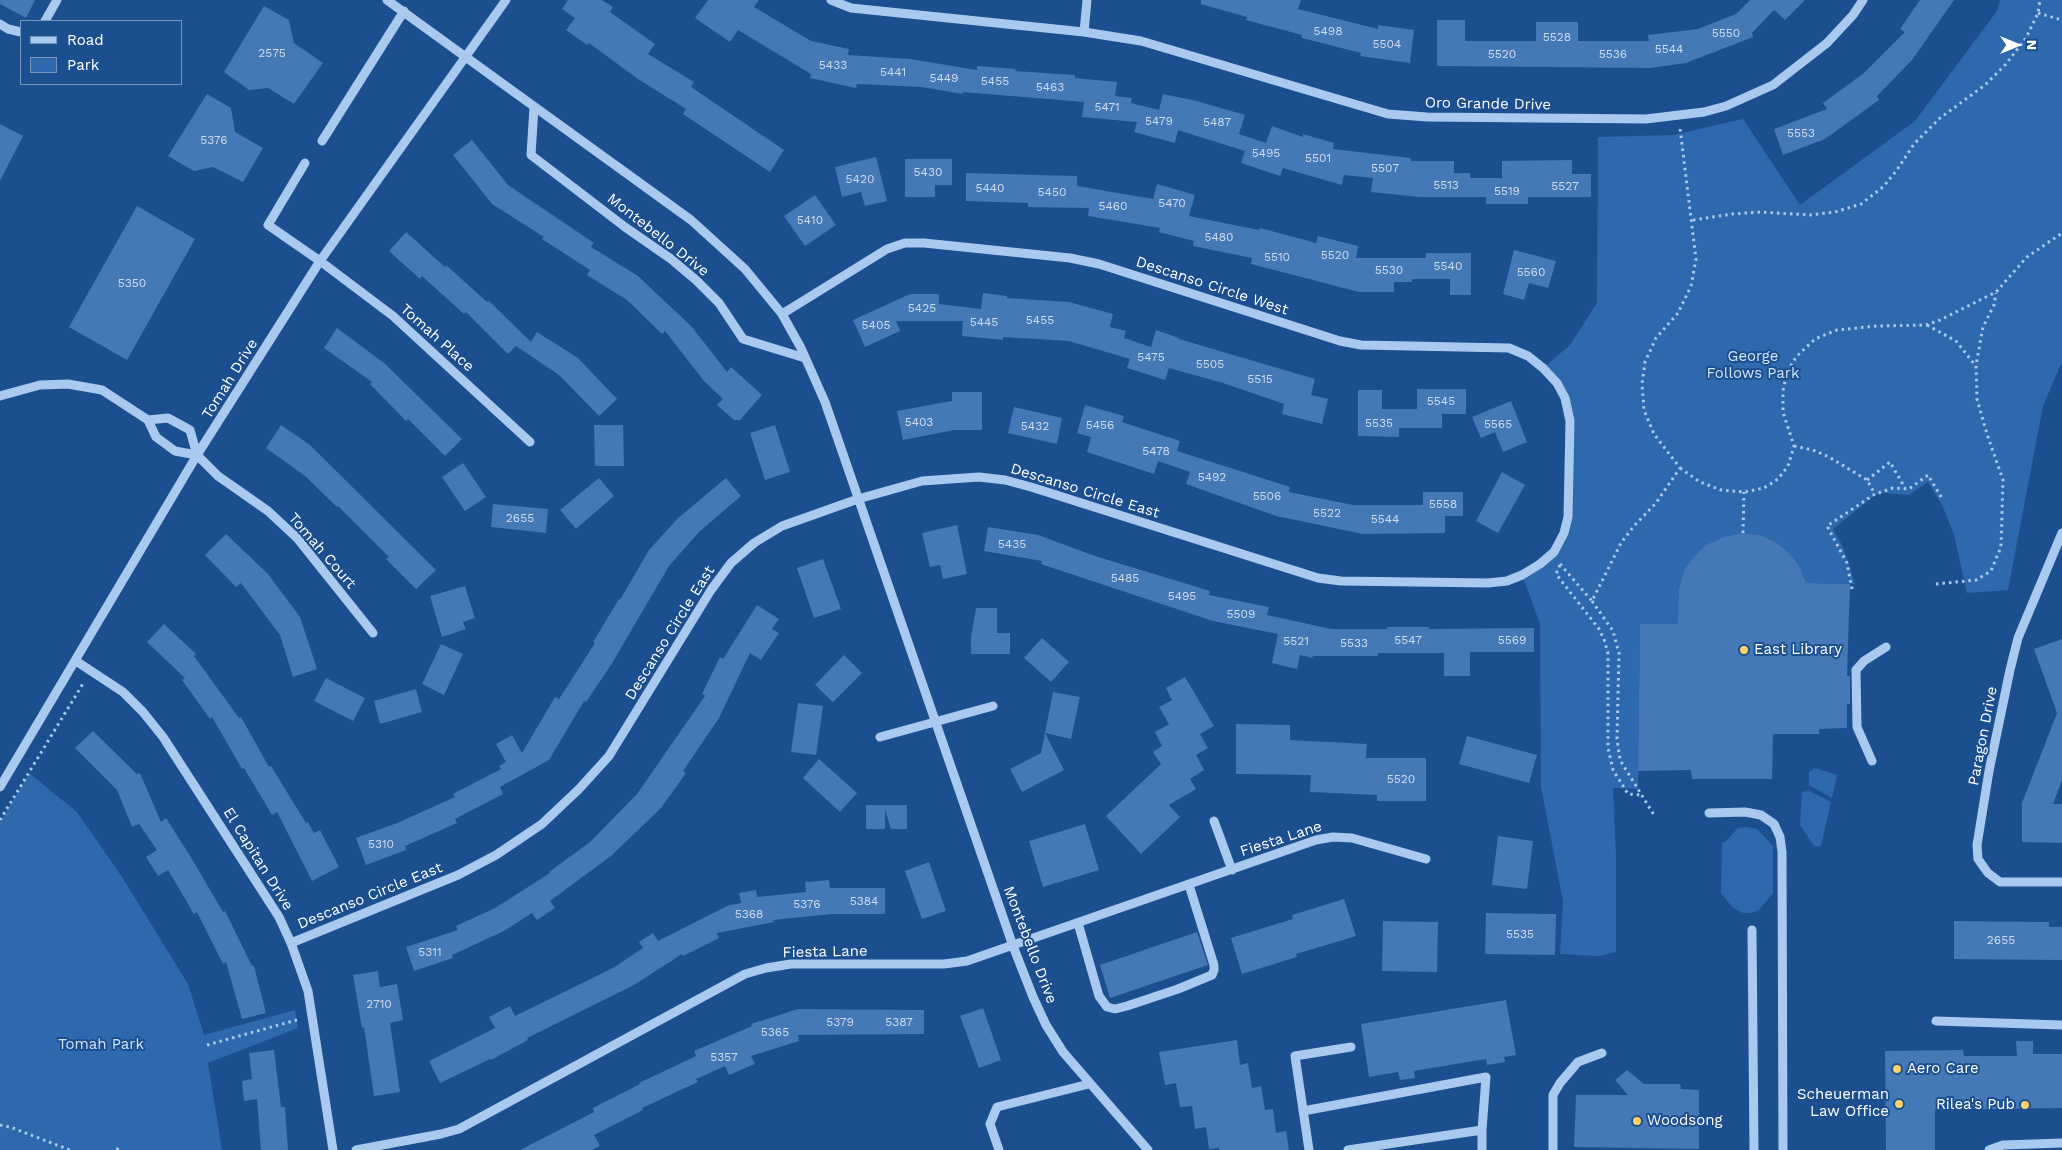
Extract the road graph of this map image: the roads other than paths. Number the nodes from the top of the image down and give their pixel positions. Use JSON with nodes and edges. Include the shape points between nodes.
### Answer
{"nodes":[{"id":1,"x":57,"y":0,"type":"edge"},
{"id":2,"x":387,"y":0,"type":"edge"},
{"id":3,"x":506,"y":0,"type":"edge"},
{"id":4,"x":831,"y":0,"type":"edge"},
{"id":5,"x":1087,"y":0,"type":"edge"},
{"id":6,"x":1863,"y":0,"type":"edge"},
{"id":7,"x":404,"y":11,"type":"junction"},
{"id":8,"x":46,"y":20,"type":"edge"},
{"id":9,"x":0,"y":24,"type":"edge"},
{"id":10,"x":20,"y":32,"type":"edge"},
{"id":11,"x":1084,"y":32,"type":"junction"},
{"id":12,"x":465,"y":58,"type":"junction"},
{"id":13,"x":534,"y":107,"type":"junction"},
{"id":14,"x":322,"y":141,"type":"dead end"},
{"id":15,"x":305,"y":163,"type":"dead end"},
{"id":16,"x":320,"y":261,"type":"junction"},
{"id":17,"x":782,"y":314,"type":"junction"},
{"id":18,"x":805,"y":358,"type":"junction"},
{"id":19,"x":0,"y":396,"type":"edge"},
{"id":20,"x":148,"y":420,"type":"junction"},
{"id":21,"x":530,"y":442,"type":"dead end"},
{"id":22,"x":197,"y":455,"type":"junction"},
{"id":23,"x":1570,"y":463,"type":"joint"},
{"id":24,"x":858,"y":499,"type":"junction"},
{"id":25,"x":2062,"y":533,"type":"edge"},
{"id":26,"x":373,"y":633,"type":"dead end"},
{"id":27,"x":1886,"y":647,"type":"dead end"},
{"id":28,"x":76,"y":661,"type":"junction"},
{"id":29,"x":993,"y":706,"type":"dead end"},
{"id":30,"x":935,"y":722,"type":"junction"},
{"id":31,"x":880,"y":737,"type":"dead end"},
{"id":32,"x":1872,"y":761,"type":"dead end"},
{"id":33,"x":0,"y":787,"type":"edge"},
{"id":34,"x":1709,"y":814,"type":"dead end"},
{"id":35,"x":1214,"y":821,"type":"dead end"},
{"id":36,"x":1426,"y":859,"type":"dead end"},
{"id":37,"x":1232,"y":870,"type":"junction"},
{"id":38,"x":2062,"y":882,"type":"edge"},
{"id":39,"x":1189,"y":884,"type":"junction"},
{"id":40,"x":1078,"y":923,"type":"junction"},
{"id":41,"x":1752,"y":930,"type":"dead end"},
{"id":42,"x":291,"y":942,"type":"junction"},
{"id":43,"x":1013,"y":946,"type":"junction"},
{"id":44,"x":1936,"y":1021,"type":"dead end"},
{"id":45,"x":2062,"y":1025,"type":"edge"},
{"id":46,"x":1351,"y":1047,"type":"dead end"},
{"id":47,"x":1602,"y":1053,"type":"dead end"},
{"id":48,"x":1089,"y":1084,"type":"junction"},
{"id":49,"x":1303,"y":1111,"type":"junction"},
{"id":50,"x":1482,"y":1130,"type":"junction"},
{"id":51,"x":2062,"y":1143,"type":"edge"},
{"id":52,"x":333,"y":1150,"type":"edge"},
{"id":53,"x":356,"y":1150,"type":"edge"},
{"id":54,"x":999,"y":1150,"type":"edge"},
{"id":55,"x":1148,"y":1150,"type":"edge"},
{"id":56,"x":1309,"y":1150,"type":"edge"},
{"id":57,"x":1348,"y":1150,"type":"edge"},
{"id":58,"x":1482,"y":1150,"type":"edge"},
{"id":59,"x":1553,"y":1150,"type":"edge"},
{"id":60,"x":1754,"y":1150,"type":"edge"},
{"id":61,"x":1783,"y":1150,"type":"edge"},
{"id":62,"x":1989,"y":1150,"type":"edge"}],
"edges":[{"from":1,"to":8,"type":"street"},
{"from":2,"to":7,"type":"street","name":"Montebello Drive"},
{"from":3,"to":12,"type":"street","name":"Tomah Drive"},
{"from":4,"to":11,"type":"street","name":"Oro Grande Drive","via":[[851,8]]},
{"from":5,"to":11,"type":"street"},
{"from":6,"to":11,"type":"street","name":"Oro Grande Drive","via":[[1853,16],[1827,43],[1773,85],[1726,106],[1646,120],[1388,114],[1141,41]]},
{"from":7,"to":12,"type":"street","name":"Montebello Drive"},
{"from":7,"to":14,"type":"street"},
{"from":9,"to":10,"type":"street"},
{"from":12,"to":13,"type":"street","name":"Montebello Drive"},
{"from":12,"to":16,"type":"street","name":"Tomah Drive"},
{"from":13,"to":17,"type":"street","name":"Montebello Drive","via":[[691,220],[745,269]]},
{"from":13,"to":18,"type":"street","name":"Montebello Drive","via":[[531,155],[696,280],[719,303],[744,339]]},
{"from":15,"to":16,"type":"street","name":"Tomah Place","via":[[268,225]]},
{"from":16,"to":21,"type":"street","name":"Tomah Place","via":[[393,316]]},
{"from":16,"to":22,"type":"street","name":"Tomah Drive"},
{"from":17,"to":18,"type":"street","name":"Montebello Drive"},
{"from":17,"to":23,"type":"street","name":"Descanso Circle West","via":[[887,249],[905,243],[1070,258],[1099,264],[1340,341],[1361,345],[1510,348],[1528,356],[1557,383],[1565,398],[1570,420]]},
{"from":18,"to":24,"type":"street","name":"Montebello Drive","via":[[825,402]]},
{"from":19,"to":20,"type":"street","via":[[40,385],[68,384],[102,390]]},
{"from":20,"to":22,"type":"street","via":[[156,437],[175,452]]},
{"from":20,"to":22,"type":"street","name":"Tomah Court","via":[[168,418],[190,430]]},
{"from":22,"to":26,"type":"street","name":"Tomah Court","via":[[218,476],[268,512],[296,538]]},
{"from":22,"to":28,"type":"street","name":"Tomah Drive"},
{"from":23,"to":24,"type":"street","name":"Descanso Circle East","via":[[1568,517],[1554,552],[1522,575],[1488,583],[1341,582],[1318,578],[1005,480],[979,477],[922,481]]},
{"from":24,"to":30,"type":"street","name":"Montebello Drive"},
{"from":24,"to":42,"type":"street","name":"Descanso Circle East","via":[[782,526],[754,543],[731,563],[608,756],[542,824],[496,855],[458,875]]},
{"from":25,"to":38,"type":"street","name":"Paragon Drive","via":[[2018,638],[1989,771],[1977,845],[1978,860],[1988,874],[2000,882]]},
{"from":27,"to":32,"type":"street","via":[[1856,670],[1857,727]]},
{"from":28,"to":33,"type":"street","name":"Tomah Drive"},
{"from":28,"to":42,"type":"street","name":"El Capitan Drive","via":[[122,692],[164,737],[279,917]]},
{"from":29,"to":30,"type":"street"},
{"from":30,"to":31,"type":"street"},
{"from":30,"to":43,"type":"street","name":"Montebello Drive"},
{"from":34,"to":61,"type":"street","via":[[1745,812],[1761,815],[1774,824],[1780,837]]},
{"from":35,"to":37,"type":"street","name":"Fiesta Lane"},
{"from":36,"to":37,"type":"street","name":"Fiesta Lane","via":[[1352,838],[1333,837]]},
{"from":37,"to":39,"type":"street","name":"Fiesta Lane"},
{"from":39,"to":40,"type":"street","name":"Fiesta Lane"},
{"from":39,"to":40,"type":"street","via":[[1214,970],[1212,975],[1178,989],[1127,1006],[1107,1007],[1099,996]]},
{"from":40,"to":43,"type":"street","name":"Fiesta Lane"},
{"from":41,"to":60,"type":"street"},
{"from":42,"to":52,"type":"street","name":"El Capitan Drive","via":[[308,991]]},
{"from":43,"to":48,"type":"street","name":"Montebello Drive","via":[[1046,1025]]},
{"from":43,"to":53,"type":"street","name":"Fiesta Lane","via":[[967,961],[944,964],[791,964],[745,974],[459,1129]]},
{"from":44,"to":45,"type":"street"},
{"from":46,"to":49,"type":"street","via":[[1295,1056]]},
{"from":47,"to":59,"type":"street","via":[[1578,1062],[1560,1083],[1554,1095]]},
{"from":48,"to":54,"type":"street","via":[[997,1107],[990,1124]]},
{"from":48,"to":55,"type":"street","name":"Montebello Drive"},
{"from":49,"to":50,"type":"street","via":[[1486,1077]]},
{"from":49,"to":56,"type":"street"},
{"from":50,"to":57,"type":"street"},
{"from":50,"to":58,"type":"street"},
{"from":51,"to":62,"type":"street","via":[[2003,1144]]}]}
